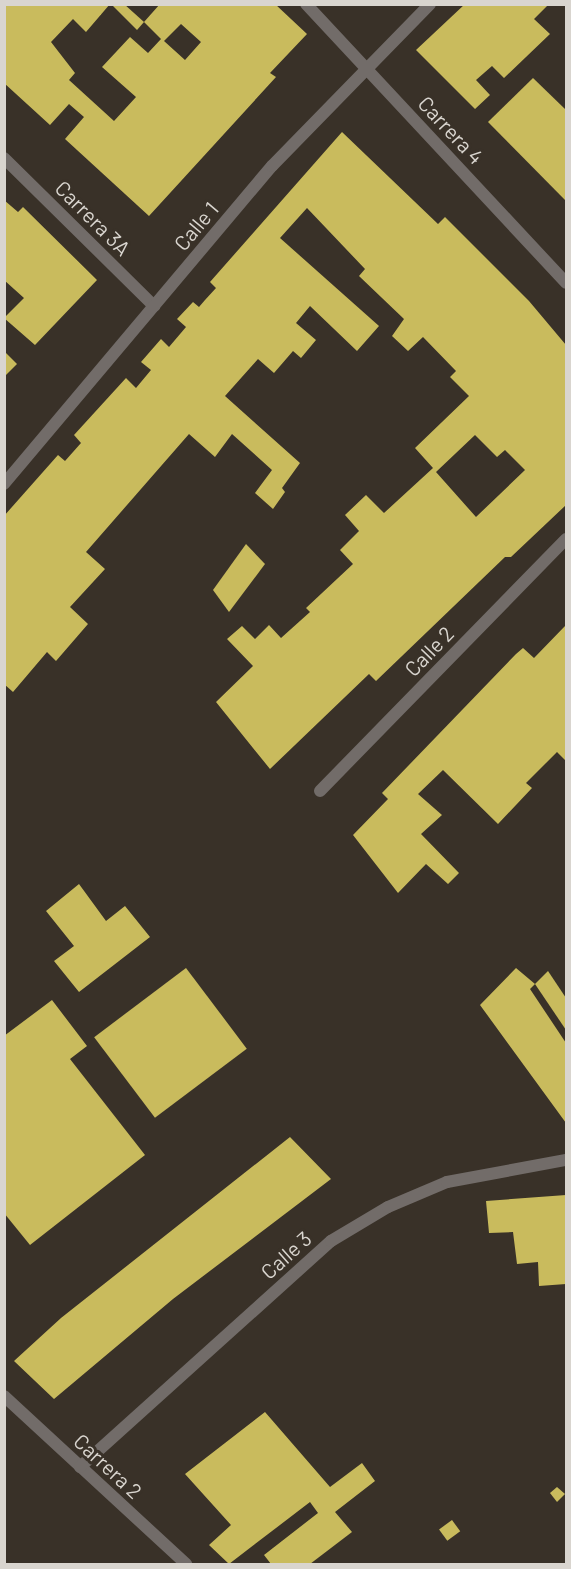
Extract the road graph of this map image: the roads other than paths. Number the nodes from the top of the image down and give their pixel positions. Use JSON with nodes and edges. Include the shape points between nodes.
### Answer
{"nodes":[{"id":1,"x":306,"y":4,"type":"edge"},
{"id":2,"x":430,"y":4,"type":"edge"},
{"id":3,"x":367,"y":68,"type":"junction"},
{"id":4,"x":4,"y":158,"type":"edge"},
{"id":5,"x":567,"y":283,"type":"edge"},
{"id":6,"x":154,"y":306,"type":"junction"},
{"id":7,"x":4,"y":484,"type":"edge"},
{"id":8,"x":567,"y":539,"type":"edge"},
{"id":9,"x":320,"y":791,"type":"dead end"},
{"id":10,"x":567,"y":1160,"type":"edge"},
{"id":11,"x":4,"y":1396,"type":"edge"},
{"id":12,"x":81,"y":1467,"type":"junction"},
{"id":13,"x":186,"y":1564,"type":"edge"}],
"edges":[{"from":1,"to":3,"type":"street","name":"Carrera 4"},
{"from":2,"to":3,"type":"street","name":"Calle 1"},
{"from":3,"to":5,"type":"street","name":"Carrera 4"},
{"from":3,"to":6,"type":"street","name":"Calle 1","via":[[272,166]]},
{"from":4,"to":6,"type":"street","name":"Carrera 3A"},
{"from":6,"to":7,"type":"street","name":"Calle 1"},
{"from":8,"to":9,"type":"street","name":"Calle 2"},
{"from":10,"to":12,"type":"street","name":"Calle 3","via":[[447,1182],[388,1207],[331,1241]]},
{"from":11,"to":12,"type":"street","name":"Carrera 2"},
{"from":12,"to":13,"type":"street","name":"Carrera 2"}]}
